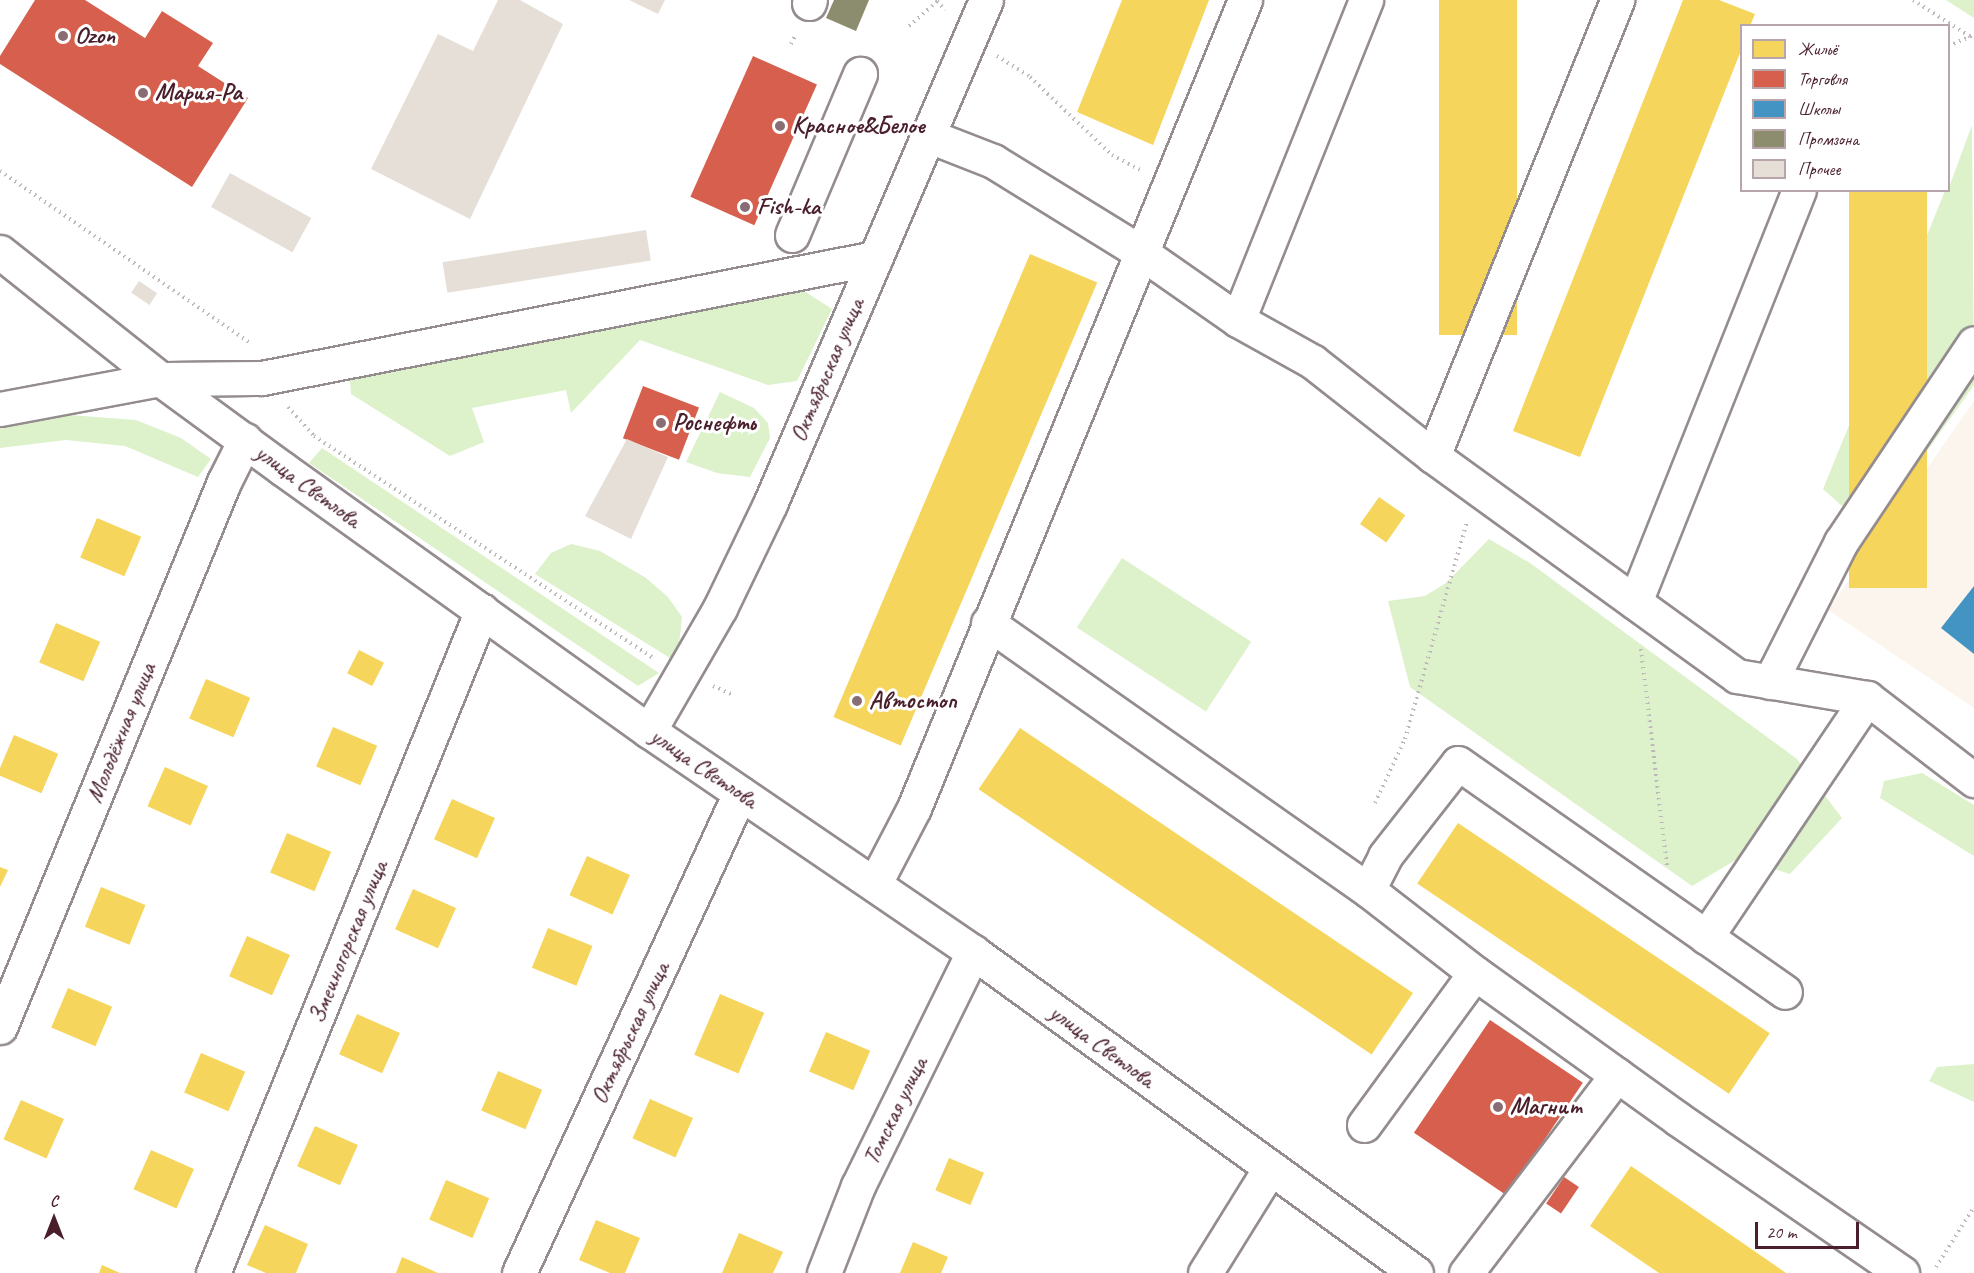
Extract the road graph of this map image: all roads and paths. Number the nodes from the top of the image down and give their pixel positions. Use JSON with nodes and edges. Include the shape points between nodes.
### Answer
{"nodes":[{"id":1,"x":938,"y":0,"type":"edge"},
{"id":2,"x":986,"y":0,"type":"edge"},
{"id":3,"x":1245,"y":0,"type":"edge"},
{"id":4,"x":1366,"y":0,"type":"edge"},
{"id":5,"x":1617,"y":0,"type":"edge"},
{"id":6,"x":1913,"y":0,"type":"edge"},
{"id":7,"x":909,"y":26,"type":"dead end"},
{"id":8,"x":1973,"y":37,"type":"edge"},
{"id":9,"x":970,"y":38,"type":"junction"},
{"id":10,"x":1950,"y":44,"type":"edge"},
{"id":11,"x":860,"y":74,"type":"dead end"},
{"id":12,"x":929,"y":136,"type":"junction"},
{"id":13,"x":0,"y":171,"type":"edge"},
{"id":14,"x":1167,"y":185,"type":"junction"},
{"id":15,"x":1798,"y":192,"type":"edge"},
{"id":16,"x":792,"y":235,"type":"dead end"},
{"id":17,"x":1139,"y":251,"type":"junction"},
{"id":18,"x":875,"y":258,"type":"junction"},
{"id":19,"x":4,"y":266,"type":"edge"},
{"id":20,"x":187,"y":299,"type":"dead end"},
{"id":21,"x":1238,"y":320,"type":"junction"},
{"id":22,"x":1974,"y":342,"type":"edge"},
{"id":23,"x":160,"y":379,"type":"junction"},
{"id":24,"x":0,"y":409,"type":"edge"},
{"id":25,"x":314,"y":436,"type":"dead end"},
{"id":26,"x":245,"y":440,"type":"junction"},
{"id":27,"x":1433,"y":456,"type":"junction"},
{"id":28,"x":1477,"y":488,"type":"junction"},
{"id":29,"x":1635,"y":602,"type":"junction"},
{"id":30,"x":482,"y":610,"type":"junction"},
{"id":31,"x":988,"y":622,"type":"junction"},
{"id":32,"x":685,"y":672,"type":"junction"},
{"id":33,"x":1770,"y":682,"type":"junction"},
{"id":34,"x":731,"y":694,"type":"dead end"},
{"id":35,"x":1868,"y":698,"type":"junction"},
{"id":36,"x":649,"y":730,"type":"junction"},
{"id":37,"x":1974,"y":780,"type":"edge"},
{"id":38,"x":740,"y":793,"type":"junction"},
{"id":39,"x":1375,"y":803,"type":"dead end"},
{"id":40,"x":875,"y":883,"type":"junction"},
{"id":41,"x":1368,"y":890,"type":"junction"},
{"id":42,"x":1673,"y":914,"type":"junction"},
{"id":43,"x":1706,"y":937,"type":"junction"},
{"id":44,"x":973,"y":952,"type":"junction"},
{"id":45,"x":1475,"y":973,"type":"junction"},
{"id":46,"x":1785,"y":993,"type":"dead end"},
{"id":47,"x":0,"y":1027,"type":"edge"},
{"id":48,"x":1617,"y":1075,"type":"junction"},
{"id":49,"x":1364,"y":1125,"type":"dead end"},
{"id":50,"x":1270,"y":1168,"type":"junction"},
{"id":51,"x":1974,"y":1207,"type":"edge"},
{"id":52,"x":1385,"y":1263,"type":"edge"},
{"id":53,"x":213,"y":1273,"type":"edge"},
{"id":54,"x":519,"y":1273,"type":"edge"},
{"id":55,"x":824,"y":1273,"type":"edge"},
{"id":56,"x":1205,"y":1273,"type":"edge"},
{"id":57,"x":1416,"y":1273,"type":"edge"},
{"id":58,"x":1466,"y":1273,"type":"edge"},
{"id":59,"x":1902,"y":1273,"type":"edge"},
{"id":60,"x":1933,"y":1273,"type":"edge"}],
"edges":[{"from":1,"to":7,"type":"path"},
{"from":2,"to":9,"type":"street","name":"Октябрьская улица"},
{"from":3,"to":14,"type":"street"},
{"from":4,"to":21,"type":"street"},
{"from":5,"to":27,"type":"street"},
{"from":6,"to":8,"type":"path"},
{"from":8,"to":10,"type":"path"},
{"from":9,"to":12,"type":"street","name":"Октябрьская улица"},
{"from":9,"to":14,"type":"path","via":[[1030,77],[1112,156]]},
{"from":11,"to":16,"type":"street"},
{"from":12,"to":17,"type":"street","via":[[993,161]]},
{"from":12,"to":18,"type":"street","name":"Октябрьская улица"},
{"from":13,"to":20,"type":"path"},
{"from":14,"to":17,"type":"street"},
{"from":15,"to":29,"type":"street"},
{"from":17,"to":21,"type":"street"},
{"from":17,"to":31,"type":"street"},
{"from":18,"to":23,"type":"street","via":[[262,378]]},
{"from":18,"to":32,"type":"street","name":"Октябрьская улица","via":[[770,504]]},
{"from":19,"to":23,"type":"street","name":"улица Светлова"},
{"from":21,"to":27,"type":"street","via":[[1313,362]]},
{"from":22,"to":33,"type":"street","via":[[1841,542]]},
{"from":23,"to":24,"type":"street"},
{"from":23,"to":26,"type":"street","name":"улица Светлова"},
{"from":25,"to":32,"type":"path","via":[[639,650]]},
{"from":26,"to":30,"type":"street","name":"улица Светлова"},
{"from":26,"to":47,"type":"street","name":"Молодёжная улица","via":[[224,482]]},
{"from":27,"to":28,"type":"street"},
{"from":28,"to":29,"type":"street"},
{"from":28,"to":39,"type":"path","via":[[1405,739]]},
{"from":29,"to":33,"type":"street","via":[[1737,676]]},
{"from":29,"to":42,"type":"path"},
{"from":30,"to":36,"type":"street","name":"улица Светлова"},
{"from":30,"to":53,"type":"street","name":"Змеиногорская улица"},
{"from":31,"to":40,"type":"street","via":[[914,807]]},
{"from":31,"to":41,"type":"street"},
{"from":32,"to":34,"type":"path"},
{"from":32,"to":36,"type":"street","name":"Октябрьская улица"},
{"from":33,"to":35,"type":"street"},
{"from":35,"to":37,"type":"street"},
{"from":35,"to":43,"type":"street"},
{"from":36,"to":38,"type":"street","name":"улица Светлова"},
{"from":38,"to":40,"type":"street","name":"улица Светлова"},
{"from":38,"to":54,"type":"street","name":"Октябрьская улица"},
{"from":40,"to":44,"type":"street","name":"улица Светлова"},
{"from":41,"to":42,"type":"street","via":[[1385,856],[1458,763]]},
{"from":41,"to":45,"type":"street"},
{"from":42,"to":43,"type":"street"},
{"from":43,"to":46,"type":"street"},
{"from":44,"to":50,"type":"street","name":"улица Светлова"},
{"from":44,"to":55,"type":"street","name":"Томская улица","via":[[858,1186]]},
{"from":45,"to":48,"type":"street"},
{"from":45,"to":49,"type":"street"},
{"from":48,"to":58,"type":"street"},
{"from":48,"to":59,"type":"street"},
{"from":50,"to":52,"type":"street","name":"улица Светлова"},
{"from":50,"to":56,"type":"street"},
{"from":51,"to":60,"type":"path"},
{"from":52,"to":57,"type":"street","name":"улица Светлова"}]}
